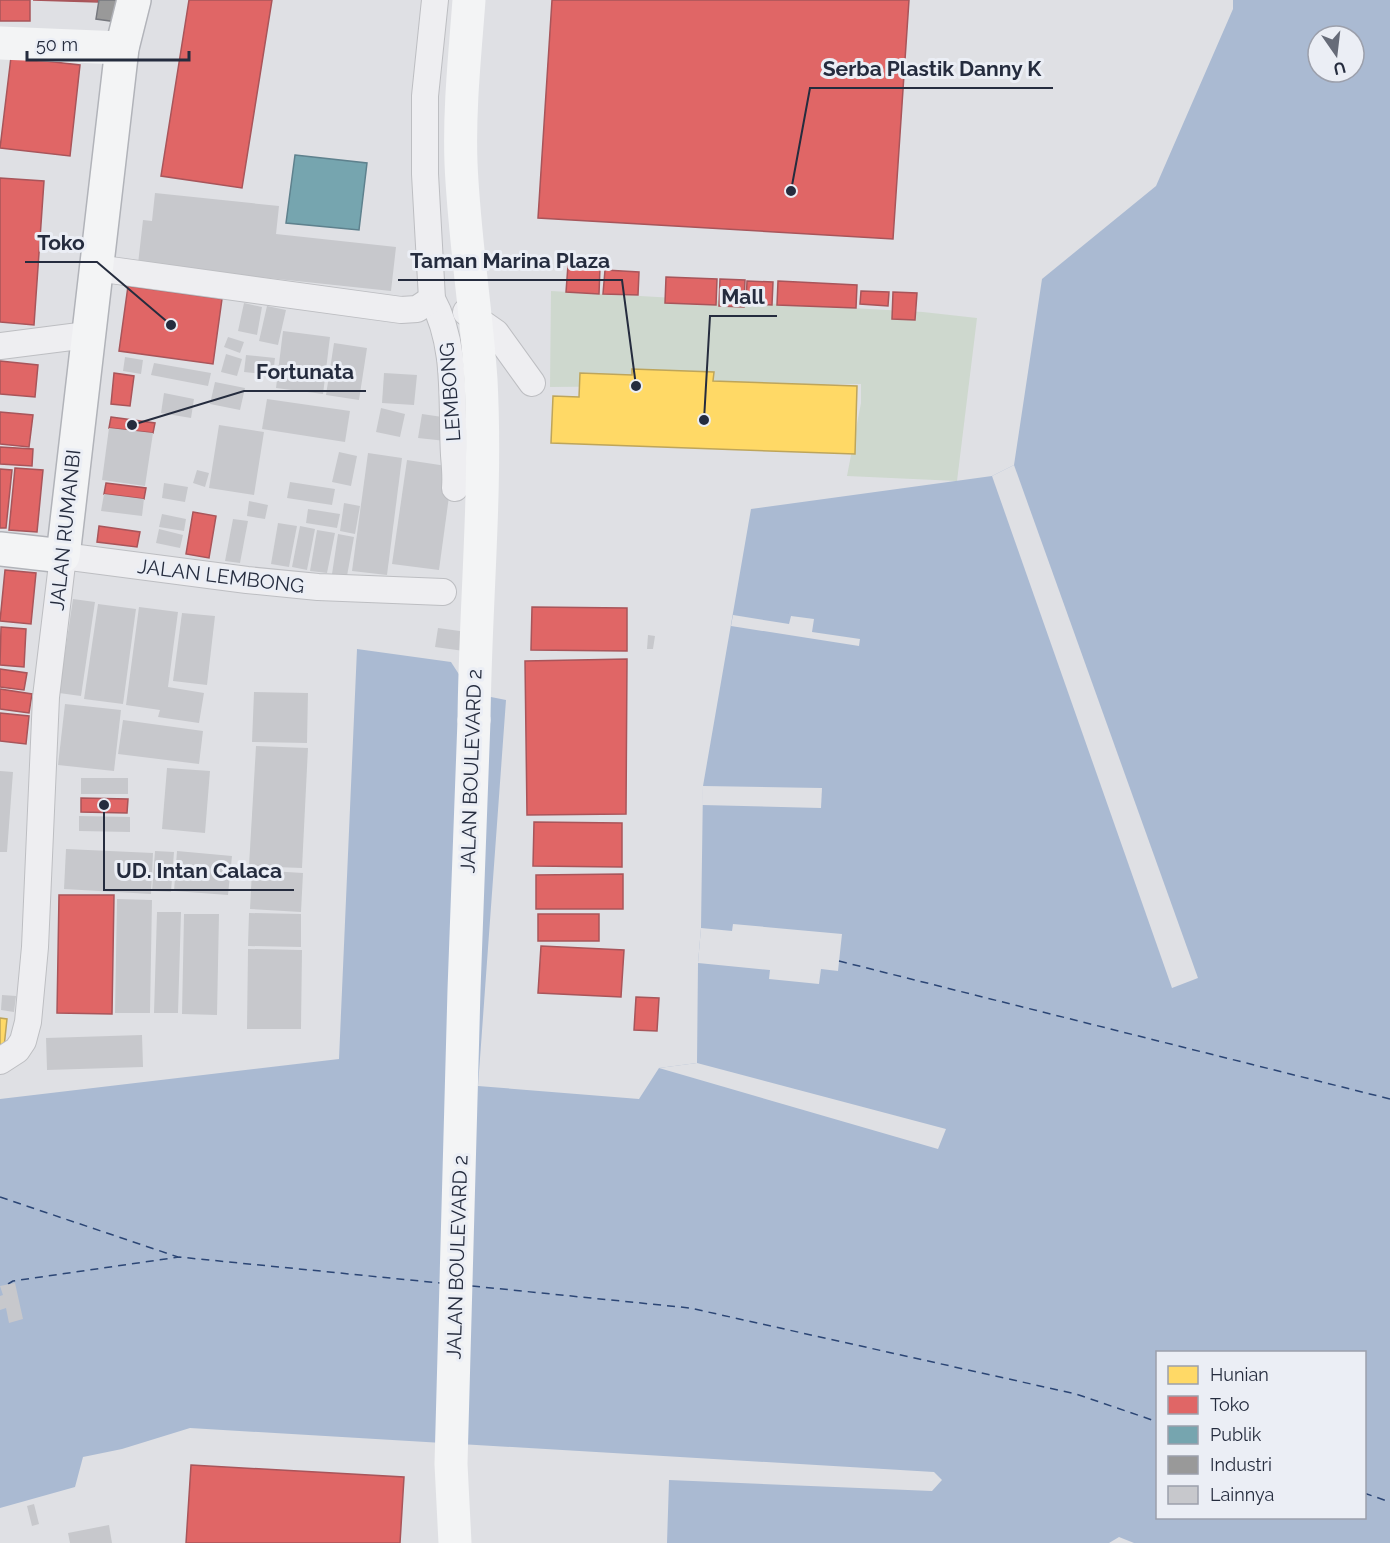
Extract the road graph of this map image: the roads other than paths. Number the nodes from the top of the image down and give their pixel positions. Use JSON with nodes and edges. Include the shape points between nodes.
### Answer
{"nodes":[{"id":1,"x":134,"y":0,"type":"edge"},
{"id":2,"x":435,"y":0,"type":"edge"},
{"id":3,"x":469,"y":0,"type":"edge"},
{"id":4,"x":0,"y":43,"type":"edge"},
{"id":5,"x":122,"y":48,"type":"junction"},
{"id":6,"x":96,"y":268,"type":"junction"},
{"id":7,"x":432,"y":299,"type":"junction"},
{"id":8,"x":87,"y":335,"type":"junction"},
{"id":9,"x":0,"y":346,"type":"edge"},
{"id":10,"x":532,"y":383,"type":"dead end"},
{"id":11,"x":456,"y":488,"type":"dead end"},
{"id":12,"x":0,"y":549,"type":"edge"},
{"id":13,"x":63,"y":556,"type":"junction"},
{"id":14,"x":443,"y":592,"type":"dead end"},
{"id":15,"x":5,"y":1059,"type":"edge"},
{"id":16,"x":455,"y":1543,"type":"edge"}],
"edges":[{"from":1,"to":5,"type":"main road","name":"JALAN RUMANBI"},
{"from":2,"to":7,"type":"street","via":[[425,96]]},
{"from":3,"to":16,"type":"main road","name":"JALAN BOULEVARD 2","bridge":true,"via":[[461,162],[481,380],[482,471],[451,1464]]},
{"from":4,"to":5,"type":"main road"},
{"from":5,"to":6,"type":"main road","name":"JALAN RUMANBI"},
{"from":6,"to":7,"type":"street","via":[[401,310],[417,309]]},
{"from":6,"to":8,"type":"main road","name":"JALAN RUMANBI"},
{"from":7,"to":10,"type":"street","via":[[459,307],[496,333]]},
{"from":7,"to":11,"type":"street","name":"LEMBONG","via":[[446,333],[453,394]]},
{"from":8,"to":9,"type":"street"},
{"from":8,"to":13,"type":"main road","name":"JALAN RUMANBI"},
{"from":12,"to":13,"type":"main road","name":"JALAN LEMBONG"},
{"from":13,"to":14,"type":"street","name":"JALAN LEMBONG","via":[[318,587]]},
{"from":13,"to":15,"type":"street","name":"JALAN RUMANBI","via":[[46,697],[28,1022],[23,1041]]}]}
